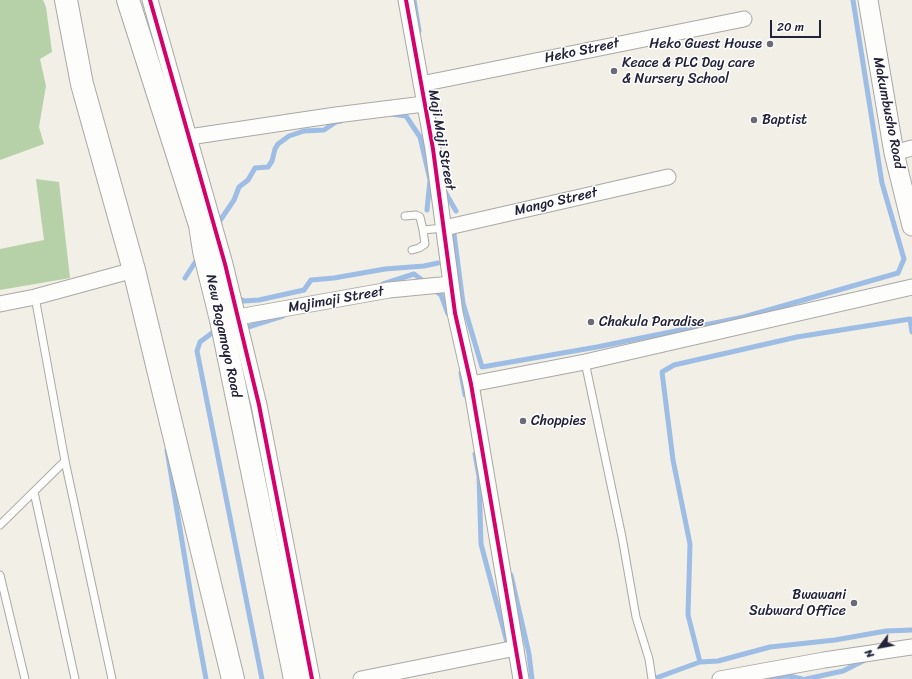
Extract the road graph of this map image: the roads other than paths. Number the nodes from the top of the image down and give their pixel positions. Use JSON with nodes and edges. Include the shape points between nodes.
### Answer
{"nodes":[{"id":1,"x":66,"y":0,"type":"edge"},
{"id":2,"x":128,"y":0,"type":"edge"},
{"id":3,"x":150,"y":0,"type":"edge"},
{"id":4,"x":406,"y":0,"type":"edge"},
{"id":5,"x":868,"y":0,"type":"edge"},
{"id":6,"x":744,"y":19,"type":"dead end"},
{"id":7,"x":421,"y":84,"type":"junction"},
{"id":8,"x":424,"y":104,"type":"junction"},
{"id":9,"x":189,"y":137,"type":"junction"},
{"id":10,"x":912,"y":148,"type":"edge"},
{"id":11,"x":894,"y":153,"type":"junction"},
{"id":12,"x":668,"y":177,"type":"dead end"},
{"id":13,"x":404,"y":216,"type":"dead end"},
{"id":14,"x":912,"y":225,"type":"edge"},
{"id":15,"x":444,"y":228,"type":"junction"},
{"id":16,"x":423,"y":230,"type":"junction"},
{"id":17,"x":412,"y":250,"type":"dead end"},
{"id":18,"x":134,"y":270,"type":"junction"},
{"id":19,"x":451,"y":284,"type":"junction"},
{"id":20,"x":912,"y":287,"type":"edge"},
{"id":21,"x":35,"y":297,"type":"junction"},
{"id":22,"x":0,"y":304,"type":"edge"},
{"id":23,"x":229,"y":319,"type":"junction"},
{"id":24,"x":585,"y":362,"type":"junction"},
{"id":25,"x":471,"y":384,"type":"junction"},
{"id":26,"x":65,"y":460,"type":"junction"},
{"id":27,"x":34,"y":492,"type":"junction"},
{"id":28,"x":0,"y":525,"type":"edge"},
{"id":29,"x":0,"y":575,"type":"edge"},
{"id":30,"x":912,"y":647,"type":"edge"},
{"id":31,"x":516,"y":648,"type":"junction"},
{"id":32,"x":24,"y":679,"type":"edge"},
{"id":33,"x":75,"y":679,"type":"edge"},
{"id":34,"x":112,"y":679,"type":"edge"},
{"id":35,"x":233,"y":679,"type":"edge"},
{"id":36,"x":295,"y":679,"type":"edge"},
{"id":37,"x":312,"y":679,"type":"edge"},
{"id":38,"x":360,"y":679,"type":"edge"},
{"id":39,"x":521,"y":679,"type":"edge"},
{"id":40,"x":652,"y":679,"type":"edge"},
{"id":41,"x":720,"y":679,"type":"edge"}],
"edges":[{"from":1,"to":18,"type":"highway","via":[[82,84]]},
{"from":2,"to":23,"type":"highway","name":"New Bagamoyo Road","via":[[200,225],[204,251]]},
{"from":3,"to":9,"type":"street"},
{"from":4,"to":7,"type":"street","name":"Maji Maji Street"},
{"from":5,"to":11,"type":"street","name":"Makumbusho Road"},
{"from":6,"to":7,"type":"street","name":"Heko Street"},
{"from":7,"to":8,"type":"street","name":"Maji Maji Street"},
{"from":8,"to":9,"type":"street"},
{"from":8,"to":15,"type":"street","name":"Maji Maji Street"},
{"from":9,"to":23,"type":"street","via":[[225,264]]},
{"from":10,"to":11,"type":"street"},
{"from":11,"to":14,"type":"street","name":"Makumbusho Road"},
{"from":12,"to":15,"type":"street","name":"Mango Street"},
{"from":13,"to":16,"type":"lane","via":[[420,217]]},
{"from":15,"to":16,"type":"lane"},
{"from":15,"to":19,"type":"street","name":"Maji Maji Street"},
{"from":16,"to":17,"type":"lane","via":[[423,247]]},
{"from":18,"to":21,"type":"street"},
{"from":18,"to":35,"type":"highway"},
{"from":19,"to":23,"type":"street","name":"Majimaji Street","via":[[389,290]]},
{"from":19,"to":25,"type":"street","name":"Maji Maji Street"},
{"from":20,"to":24,"type":"street"},
{"from":21,"to":22,"type":"street"},
{"from":21,"to":26,"type":"lane"},
{"from":23,"to":36,"type":"highway","name":"New Bagamoyo Road"},
{"from":23,"to":37,"type":"street","via":[[259,405]]},
{"from":24,"to":25,"type":"street"},
{"from":24,"to":40,"type":"lane","via":[[636,617],[649,659]]},
{"from":25,"to":31,"type":"street","name":"Maji Maji Street"},
{"from":26,"to":27,"type":"lane"},
{"from":26,"to":34,"type":"lane"},
{"from":27,"to":28,"type":"lane"},
{"from":27,"to":33,"type":"lane"},
{"from":29,"to":32,"type":"lane"},
{"from":30,"to":41,"type":"street"},
{"from":31,"to":38,"type":"street"},
{"from":31,"to":39,"type":"street","name":"Maji Maji Street"}]}
